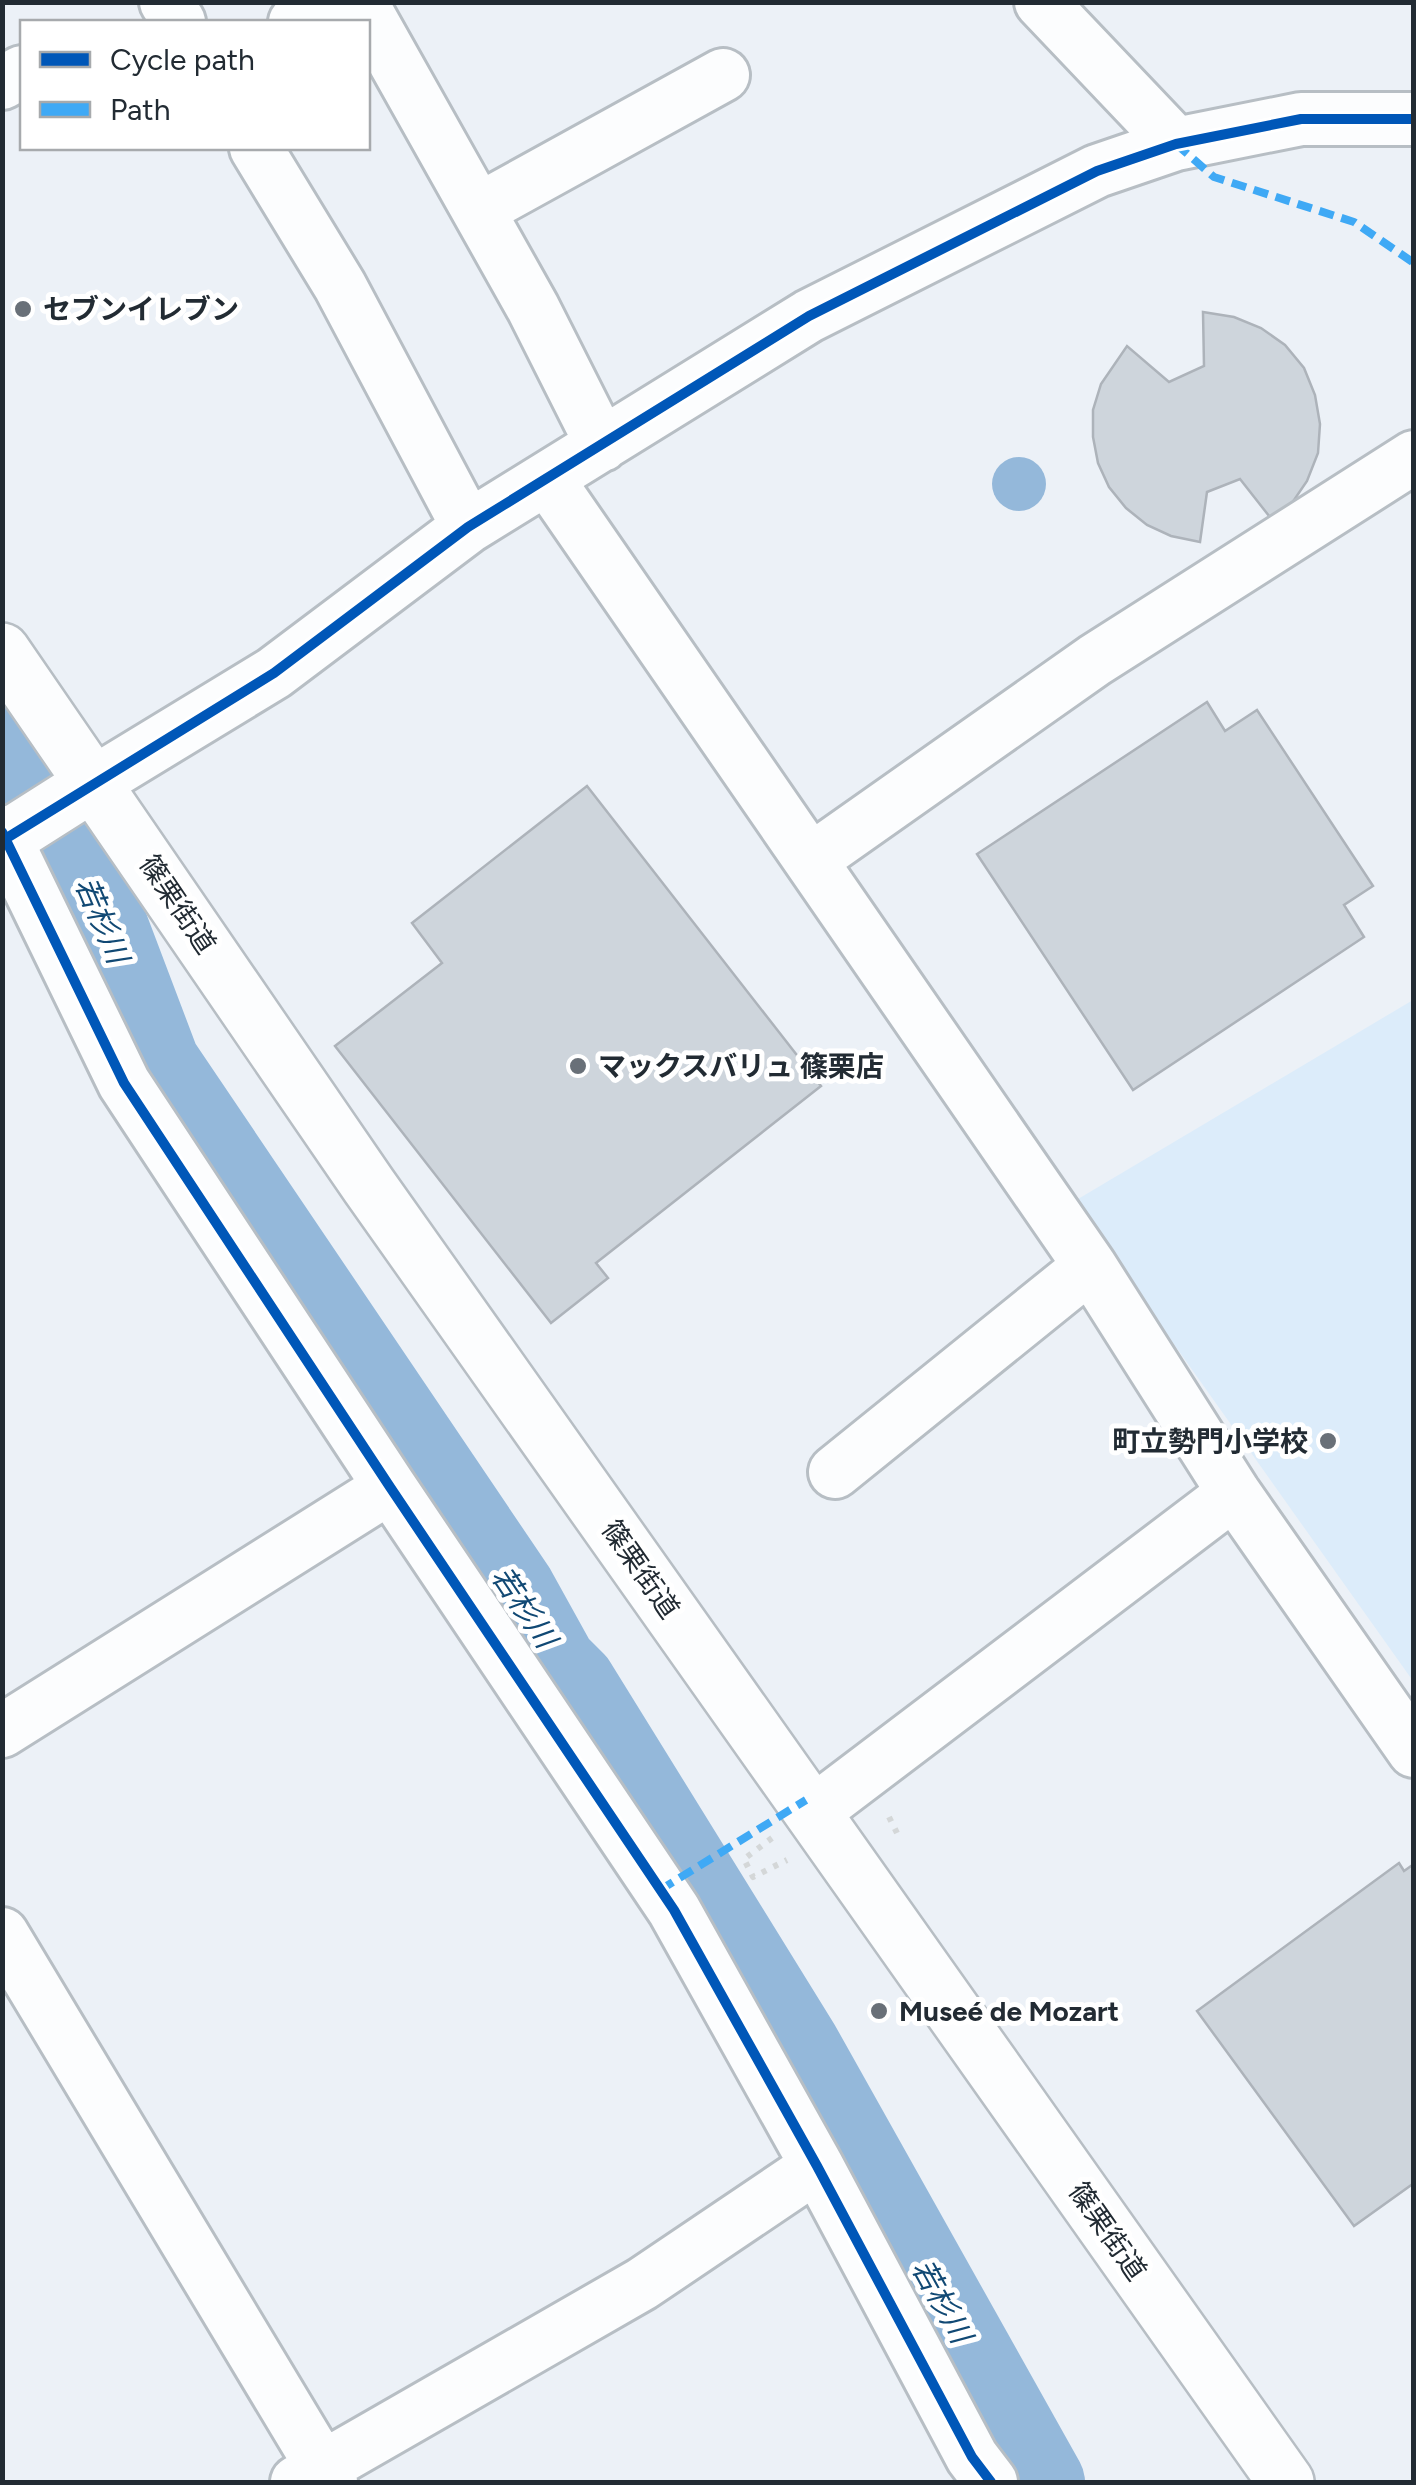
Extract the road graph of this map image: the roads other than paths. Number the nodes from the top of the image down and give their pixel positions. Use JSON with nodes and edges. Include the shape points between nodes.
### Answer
{"nodes":[{"id":1,"x":333,"y":2,"type":"edge"},
{"id":2,"x":361,"y":2,"type":"edge"},
{"id":3,"x":1041,"y":2,"type":"edge"},
{"id":4,"x":300,"y":20,"type":"edge"},
{"id":5,"x":723,"y":76,"type":"dead end"},
{"id":6,"x":1414,"y":119,"type":"edge"},
{"id":7,"x":1176,"y":144,"type":"junction"},
{"id":8,"x":257,"y":150,"type":"edge"},
{"id":9,"x":478,"y":210,"type":"junction"},
{"id":10,"x":602,"y":445,"type":"junction"},
{"id":11,"x":1414,"y":456,"type":"edge"},
{"id":12,"x":548,"y":480,"type":"junction"},
{"id":13,"x":468,"y":527,"type":"junction"},
{"id":14,"x":2,"y":650,"type":"edge"},
{"id":15,"x":34,"y":820,"type":"edge"},
{"id":16,"x":811,"y":860,"type":"junction"},
{"id":17,"x":1090,"y":1266,"type":"junction"},
{"id":18,"x":835,"y":1472,"type":"dead end"},
{"id":19,"x":390,"y":1488,"type":"junction"},
{"id":20,"x":1234,"y":1493,"type":"junction"},
{"id":21,"x":2,"y":1730,"type":"edge"},
{"id":22,"x":1414,"y":1751,"type":"edge"},
{"id":23,"x":794,"y":1835,"type":"junction"},
{"id":24,"x":2,"y":1934,"type":"edge"},
{"id":25,"x":817,"y":2166,"type":"junction"},
{"id":26,"x":317,"y":2478,"type":"edge"},
{"id":27,"x":990,"y":2482,"type":"edge"},
{"id":28,"x":1286,"y":2482,"type":"edge"}],
"edges":[{"from":1,"to":4,"type":"street"},
{"from":2,"to":9,"type":"street"},
{"from":3,"to":7,"type":"street"},
{"from":5,"to":9,"type":"street"},
{"from":6,"to":7,"type":"street","via":[[1301,119]]},
{"from":7,"to":10,"type":"street","via":[[1097,171],[809,316]]},
{"from":8,"to":13,"type":"street","via":[[340,286]]},
{"from":9,"to":10,"type":"street"},
{"from":10,"to":12,"type":"street"},
{"from":11,"to":16,"type":"street","via":[[1095,660]]},
{"from":12,"to":13,"type":"street"},
{"from":12,"to":16,"type":"street"},
{"from":13,"to":15,"type":"street","via":[[274,674]]},
{"from":14,"to":15,"type":"main road","name":"篠栗街道"},
{"from":15,"to":19,"type":"street","via":[[124,1082]]},
{"from":15,"to":23,"type":"main road","name":"篠栗街道","via":[[370,1186]]},
{"from":16,"to":17,"type":"street"},
{"from":17,"to":18,"type":"street"},
{"from":17,"to":20,"type":"street"},
{"from":19,"to":21,"type":"street"},
{"from":19,"to":25,"type":"street","via":[[674,1910]]},
{"from":20,"to":22,"type":"street"},
{"from":20,"to":23,"type":"street"},
{"from":23,"to":28,"type":"main road","name":"篠栗街道"},
{"from":24,"to":26,"type":"street"},
{"from":25,"to":26,"type":"street","via":[[642,2284]]},
{"from":25,"to":27,"type":"street"}]}
